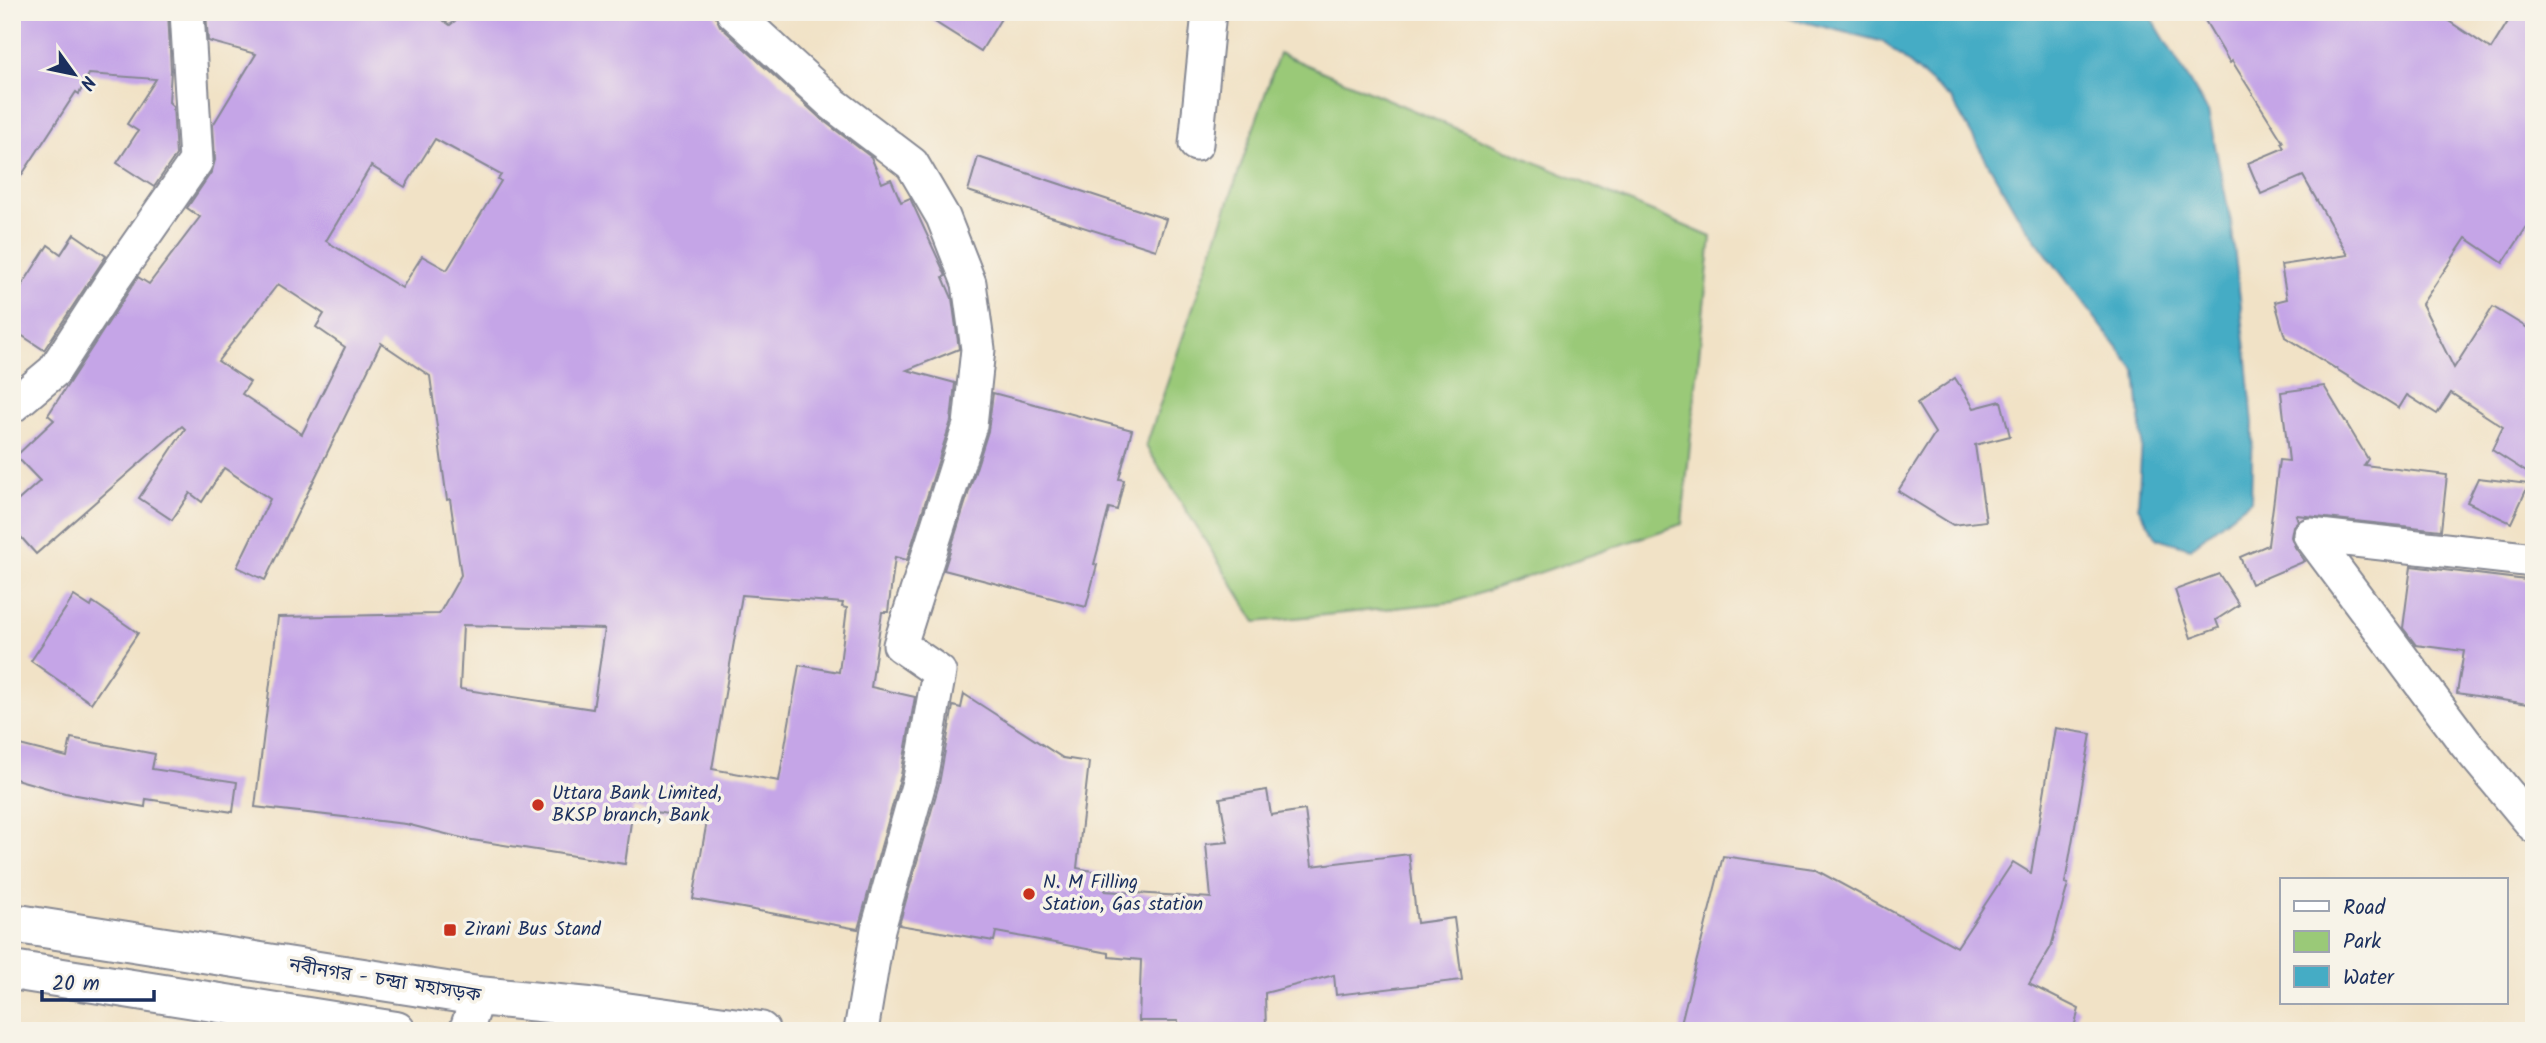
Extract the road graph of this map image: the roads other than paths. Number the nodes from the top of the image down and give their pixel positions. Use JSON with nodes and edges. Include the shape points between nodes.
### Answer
{"nodes":[{"id":1,"x":187,"y":12,"type":"edge"},
{"id":2,"x":733,"y":12,"type":"edge"},
{"id":3,"x":1209,"y":12,"type":"edge"},
{"id":4,"x":1196,"y":144,"type":"dead end"},
{"id":5,"x":12,"y":407,"type":"edge"},
{"id":6,"x":2534,"y":560,"type":"edge"},
{"id":7,"x":2534,"y":826,"type":"edge"},
{"id":8,"x":12,"y":923,"type":"edge"},
{"id":9,"x":12,"y":970,"type":"edge"},
{"id":10,"x":472,"y":1013,"type":"edge"},
{"id":11,"x":396,"y":1031,"type":"edge"},
{"id":12,"x":760,"y":1031,"type":"edge"},
{"id":13,"x":860,"y":1031,"type":"edge"}],
"edges":[{"from":1,"to":5,"type":"street","via":[[196,161],[54,371]]},
{"from":2,"to":13,"type":"street","via":[[834,104],[912,164],[943,217],[969,283],[978,349],[970,425],[900,645],[939,672],[920,779],[878,929]]},
{"from":3,"to":4,"type":"street"},
{"from":6,"to":7,"type":"street","via":[[2310,535],[2466,744]]},
{"from":8,"to":10,"type":"highway","name":"নবীনগর - চন্দ্রা মহাসড়ক"},
{"from":9,"to":11,"type":"highway"},
{"from":10,"to":12,"type":"highway","name":"নবীনগর - চন্দ্রা মহাসড়ক","via":[[589,1007]]}]}
